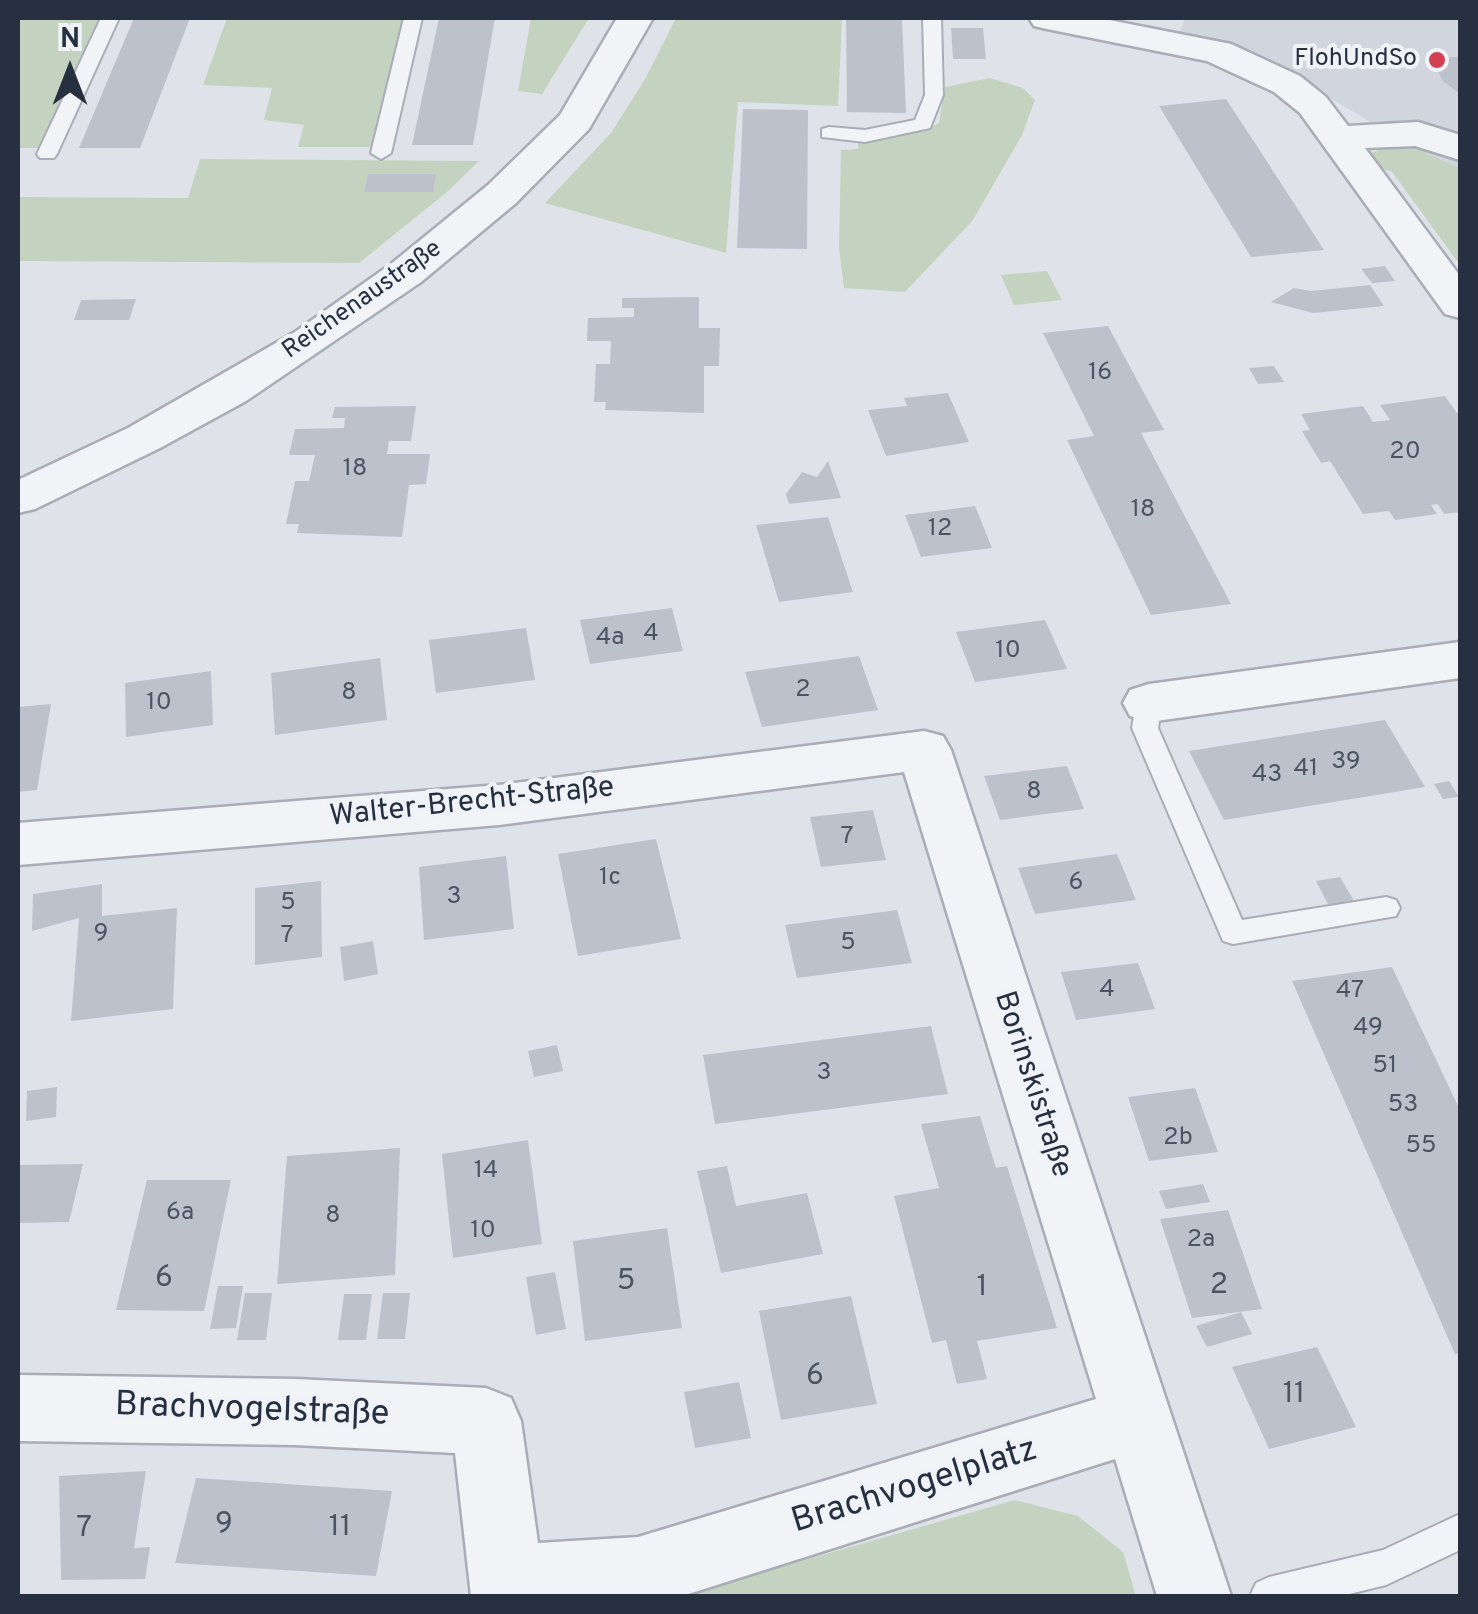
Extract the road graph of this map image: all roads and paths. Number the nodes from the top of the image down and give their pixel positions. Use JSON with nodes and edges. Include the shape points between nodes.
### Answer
{"nodes":[{"id":1,"x":110,"y":18,"type":"edge"},
{"id":2,"x":413,"y":18,"type":"edge"},
{"id":3,"x":635,"y":18,"type":"edge"},
{"id":4,"x":932,"y":18,"type":"edge"},
{"id":5,"x":1064,"y":19,"type":"edge"},
{"id":6,"x":829,"y":134,"type":"dead end"},
{"id":7,"x":1338,"y":138,"type":"junction"},
{"id":8,"x":1460,"y":148,"type":"edge"},
{"id":9,"x":381,"y":153,"type":"dead end"},
{"id":10,"x":48,"y":154,"type":"dead end"},
{"id":11,"x":1460,"y":305,"type":"edge"},
{"id":12,"x":18,"y":498,"type":"edge"},
{"id":13,"x":1460,"y":660,"type":"edge"},
{"id":14,"x":1149,"y":702,"type":"joint"},
{"id":15,"x":924,"y":750,"type":"joint"},
{"id":16,"x":18,"y":844,"type":"edge"},
{"id":17,"x":1386,"y":908,"type":"dead end"},
{"id":18,"x":18,"y":1408,"type":"edge"},
{"id":19,"x":1138,"y":1419,"type":"junction"},
{"id":20,"x":486,"y":1421,"type":"joint"},
{"id":21,"x":1460,"y":1532,"type":"edge"},
{"id":22,"x":508,"y":1589,"type":"edge"},
{"id":23,"x":1194,"y":1596,"type":"edge"},
{"id":24,"x":1269,"y":1596,"type":"edge"}],
"edges":[{"from":1,"to":10,"type":"lane"},
{"from":2,"to":9,"type":"lane"},
{"from":3,"to":12,"type":"street","name":"Reichenaustraße","via":[[576,120],[502,194],[406,273],[230,390]]},
{"from":4,"to":6,"type":"lane","via":[[934,95],[923,124],[865,136]]},
{"from":5,"to":7,"type":"street","via":[[1179,42],[1254,66],[1313,105]]},
{"from":7,"to":8,"type":"street","via":[[1418,134]]},
{"from":7,"to":11,"type":"street"},
{"from":13,"to":14,"type":"street"},
{"from":14,"to":17,"type":"lane","via":[[1145,728],[1233,933]]},
{"from":15,"to":16,"type":"street","name":"Walter-Brecht-Straße","via":[[500,805]]},
{"from":15,"to":19,"type":"street","name":"Borinskistraße"},
{"from":18,"to":20,"type":"street","name":"Brachvogelstraße"},
{"from":19,"to":22,"type":"street","name":"Brachvogelplatz","via":[[638,1574]]},
{"from":19,"to":23,"type":"street"},
{"from":20,"to":22,"type":"street","name":"Brachvogelplatz"},
{"from":21,"to":24,"type":"lane","via":[[1386,1566]]}]}
